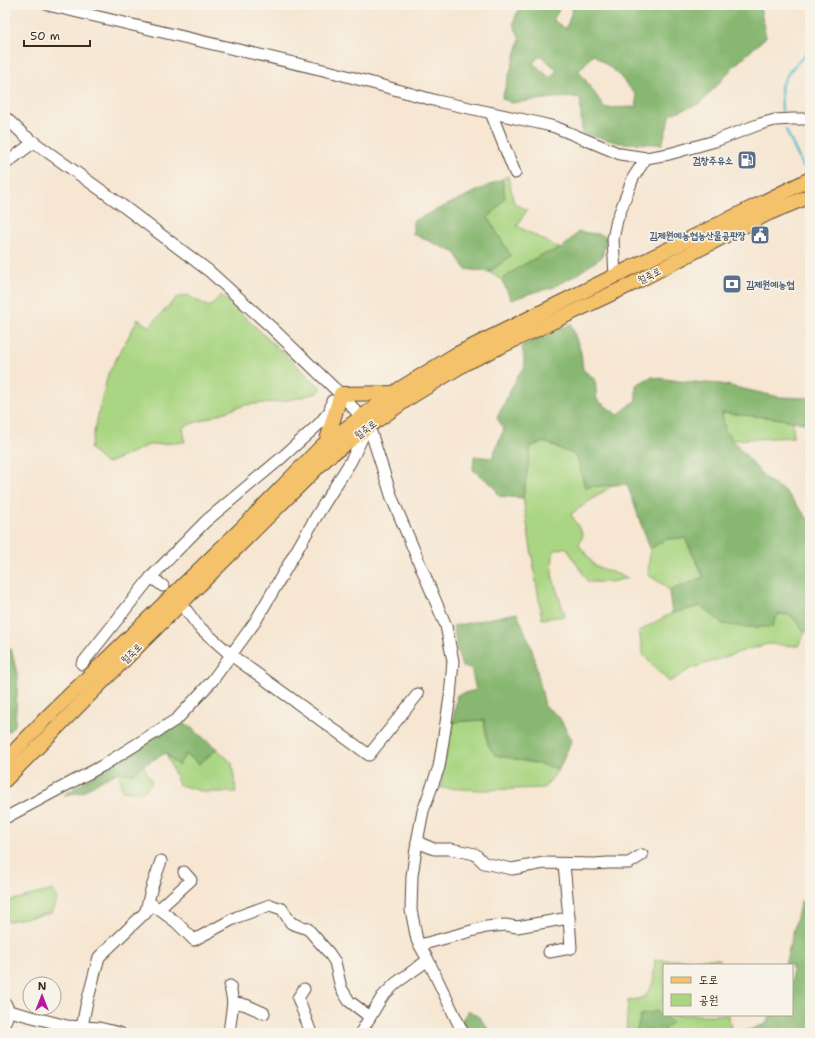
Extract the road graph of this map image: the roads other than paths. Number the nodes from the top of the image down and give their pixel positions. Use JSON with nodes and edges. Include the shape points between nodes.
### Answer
{"nodes":[{"id":1,"x":48,"y":5,"type":"edge"},
{"id":2,"x":491,"y":112,"type":"junction"},
{"id":3,"x":5,"y":117,"type":"edge"},
{"id":4,"x":810,"y":119,"type":"edge"},
{"id":5,"x":34,"y":142,"type":"junction"},
{"id":6,"x":646,"y":158,"type":"junction"},
{"id":7,"x":5,"y":164,"type":"edge"},
{"id":8,"x":515,"y":173,"type":"dead end"},
{"id":9,"x":810,"y":179,"type":"edge"},
{"id":10,"x":810,"y":196,"type":"edge"},
{"id":11,"x":615,"y":276,"type":"junction"},
{"id":12,"x":338,"y":391,"type":"junction"},
{"id":13,"x":395,"y":393,"type":"junction"},
{"id":14,"x":365,"y":422,"type":"junction"},
{"id":15,"x":326,"y":443,"type":"junction"},
{"id":16,"x":151,"y":577,"type":"junction"},
{"id":17,"x":164,"y":586,"type":"dead end"},
{"id":18,"x":187,"y":610,"type":"dead end"},
{"id":19,"x":231,"y":655,"type":"junction"},
{"id":20,"x":82,"y":664,"type":"dead end"},
{"id":21,"x":418,"y":694,"type":"dead end"},
{"id":22,"x":5,"y":761,"type":"edge"},
{"id":23,"x":5,"y":780,"type":"edge"},
{"id":24,"x":5,"y":818,"type":"edge"},
{"id":25,"x":416,"y":842,"type":"junction"},
{"id":26,"x":642,"y":855,"type":"dead end"},
{"id":27,"x":161,"y":861,"type":"dead end"},
{"id":28,"x":564,"y":864,"type":"junction"},
{"id":29,"x":184,"y":872,"type":"dead end"},
{"id":30,"x":159,"y":910,"type":"junction"},
{"id":31,"x":145,"y":914,"type":"junction"},
{"id":32,"x":569,"y":918,"type":"junction"},
{"id":33,"x":420,"y":945,"type":"junction"},
{"id":34,"x":550,"y":952,"type":"dead end"},
{"id":35,"x":428,"y":960,"type":"junction"},
{"id":36,"x":230,"y":986,"type":"dead end"},
{"id":37,"x":304,"y":989,"type":"dead end"},
{"id":38,"x":233,"y":1002,"type":"junction"},
{"id":39,"x":7,"y":1007,"type":"edge"},
{"id":40,"x":264,"y":1013,"type":"dead end"},
{"id":41,"x":370,"y":1016,"type":"junction"},
{"id":42,"x":5,"y":1022,"type":"edge"},
{"id":43,"x":82,"y":1027,"type":"junction"},
{"id":44,"x":120,"y":1033,"type":"edge"},
{"id":45,"x":229,"y":1033,"type":"edge"},
{"id":46,"x":311,"y":1033,"type":"edge"},
{"id":47,"x":360,"y":1033,"type":"edge"},
{"id":48,"x":463,"y":1033,"type":"edge"}],
"edges":[{"from":1,"to":2,"type":"street"},
{"from":2,"to":6,"type":"street","via":[[555,128],[620,154]]},
{"from":2,"to":8,"type":"street"},
{"from":3,"to":5,"type":"street"},
{"from":4,"to":6,"type":"street","via":[[775,120],[715,141]]},
{"from":5,"to":7,"type":"street"},
{"from":5,"to":12,"type":"street","via":[[209,271]]},
{"from":6,"to":11,"type":"street","via":[[633,178],[617,220],[613,239]]},
{"from":9,"to":11,"type":"main road","name":"월죽로"},
{"from":10,"to":14,"type":"main road","name":"월죽로","via":[[769,213],[634,283],[466,363]]},
{"from":11,"to":13,"type":"main road","name":"월죽로","via":[[455,354]]},
{"from":12,"to":13,"type":"main road"},
{"from":12,"to":14,"type":"street"},
{"from":12,"to":15,"type":"main road"},
{"from":12,"to":16,"type":"street","via":[[330,411],[319,424],[206,522]]},
{"from":13,"to":14,"type":"main road","name":"월죽로"},
{"from":14,"to":15,"type":"main road","name":"월죽로"},
{"from":14,"to":19,"type":"street","via":[[351,461],[255,622]]},
{"from":14,"to":23,"type":"main road","name":"월죽로"},
{"from":14,"to":25,"type":"street","via":[[392,498],[446,626],[453,662],[439,767],[423,811]]},
{"from":15,"to":22,"type":"main road","name":"월죽로"},
{"from":16,"to":17,"type":"street"},
{"from":16,"to":20,"type":"street"},
{"from":18,"to":19,"type":"street","via":[[198,626]]},
{"from":19,"to":21,"type":"street","via":[[369,755]]},
{"from":19,"to":24,"type":"street","via":[[212,681],[177,719],[102,766]]},
{"from":25,"to":28,"type":"street","via":[[434,849],[451,849],[475,854],[484,864],[512,869]]},
{"from":25,"to":33,"type":"street","via":[[411,910]]},
{"from":26,"to":28,"type":"street","via":[[629,863]]},
{"from":27,"to":31,"type":"street"},
{"from":28,"to":32,"type":"street"},
{"from":29,"to":30,"type":"street","via":[[191,880]]},
{"from":30,"to":31,"type":"street","via":[[153,905]]},
{"from":30,"to":41,"type":"street","via":[[194,940],[237,917],[270,905],[282,909],[292,923],[308,929],[329,953],[335,962],[341,988],[349,1001]]},
{"from":31,"to":43,"type":"street","via":[[99,957]]},
{"from":32,"to":33,"type":"street","via":[[516,927],[486,927]]},
{"from":32,"to":34,"type":"street","via":[[571,948]]},
{"from":33,"to":35,"type":"street"},
{"from":35,"to":41,"type":"street","via":[[396,983],[382,997]]},
{"from":35,"to":48,"type":"street"},
{"from":36,"to":38,"type":"street"},
{"from":37,"to":46,"type":"street","via":[[298,998]]},
{"from":38,"to":40,"type":"street"},
{"from":38,"to":45,"type":"street"},
{"from":39,"to":42,"type":"street"},
{"from":39,"to":43,"type":"street","via":[[67,1026]]},
{"from":41,"to":47,"type":"street"},
{"from":43,"to":44,"type":"street"}]}
